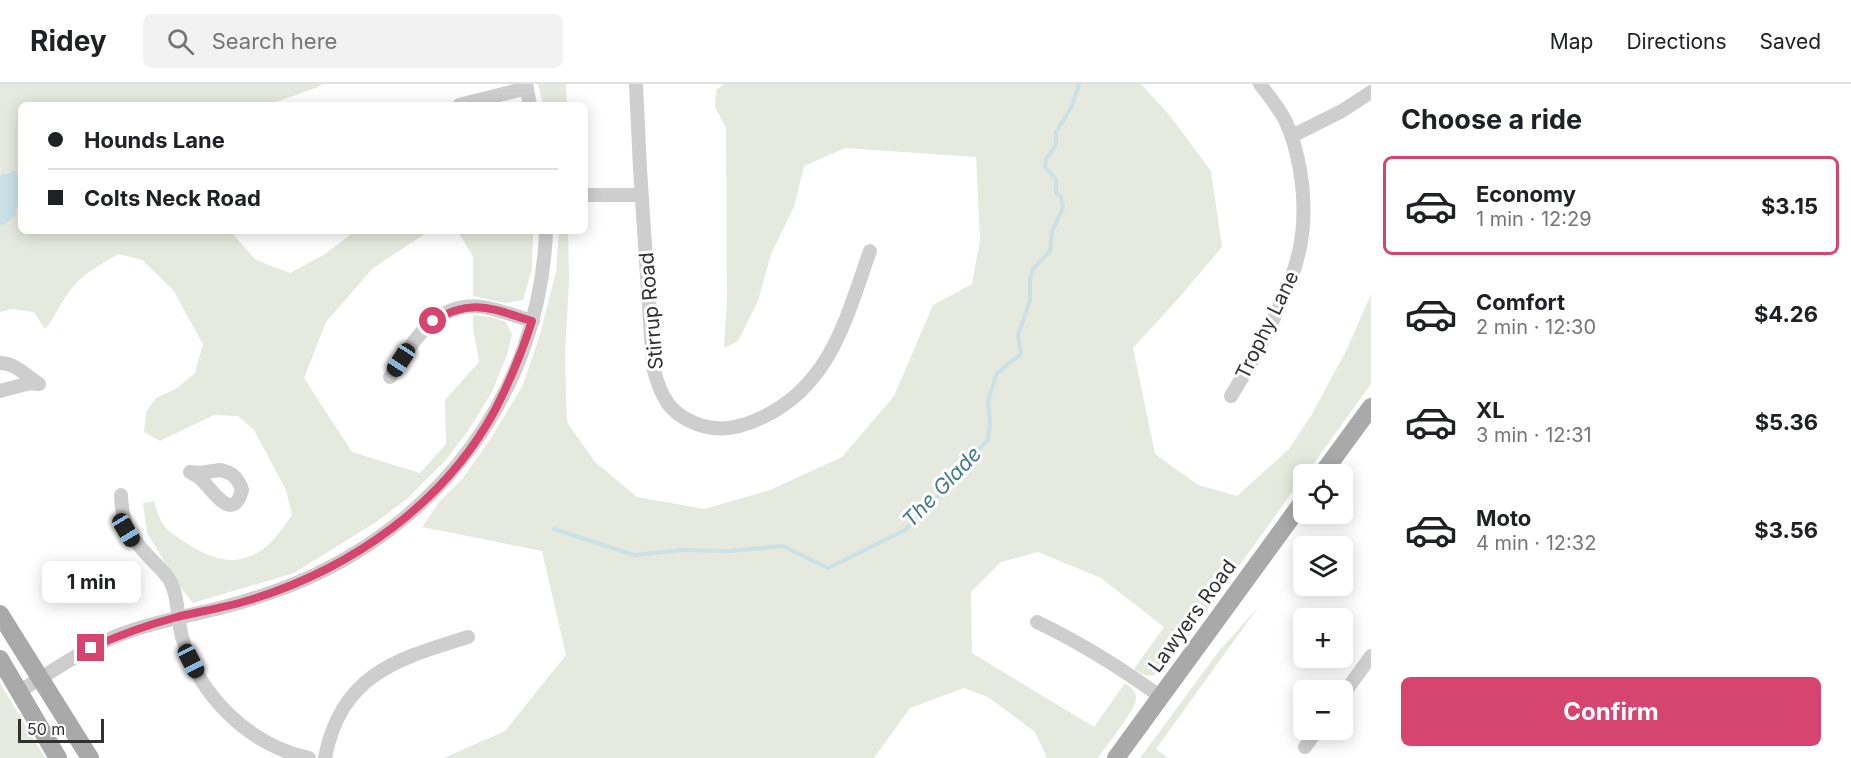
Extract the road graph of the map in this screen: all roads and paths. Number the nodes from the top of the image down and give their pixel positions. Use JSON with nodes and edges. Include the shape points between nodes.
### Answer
{"nodes":[{"id":1,"x":636,"y":84,"type":"edge"},
{"id":2,"x":1260,"y":84,"type":"edge"},
{"id":3,"x":526,"y":86,"type":"edge"},
{"id":4,"x":1371,"y":92,"type":"edge"},
{"id":5,"x":470,"y":102,"type":"edge"},
{"id":6,"x":529,"y":102,"type":"edge"},
{"id":7,"x":1292,"y":136,"type":"junction"},
{"id":8,"x":588,"y":195,"type":"edge"},
{"id":9,"x":642,"y":195,"type":"junction"},
{"id":10,"x":546,"y":234,"type":"edge"},
{"id":11,"x":870,"y":251,"type":"dead end"},
{"id":12,"x":532,"y":321,"type":"junction"},
{"id":13,"x":0,"y":363,"type":"edge"},
{"id":14,"x":390,"y":377,"type":"dead end"},
{"id":15,"x":0,"y":391,"type":"edge"},
{"id":16,"x":1231,"y":396,"type":"dead end"},
{"id":17,"x":1371,"y":407,"type":"edge"},
{"id":18,"x":1329,"y":464,"type":"edge"},
{"id":19,"x":121,"y":495,"type":"dead end"},
{"id":20,"x":1293,"y":515,"type":"edge"},
{"id":21,"x":0,"y":614,"type":"edge"},
{"id":22,"x":178,"y":617,"type":"junction"},
{"id":23,"x":1037,"y":622,"type":"dead end"},
{"id":24,"x":468,"y":637,"type":"dead end"},
{"id":25,"x":1371,"y":656,"type":"edge"},
{"id":26,"x":0,"y":659,"type":"edge"},
{"id":27,"x":41,"y":678,"type":"junction"},
{"id":28,"x":1353,"y":681,"type":"edge"},
{"id":29,"x":20,"y":691,"type":"junction"},
{"id":30,"x":1161,"y":697,"type":"junction"},
{"id":31,"x":1310,"y":740,"type":"edge"},
{"id":32,"x":1305,"y":747,"type":"dead end"},
{"id":33,"x":58,"y":758,"type":"edge"},
{"id":34,"x":90,"y":758,"type":"edge"},
{"id":35,"x":309,"y":758,"type":"edge"},
{"id":36,"x":325,"y":758,"type":"edge"},
{"id":37,"x":1116,"y":758,"type":"edge"}],
"edges":[{"from":1,"to":9,"type":"street","name":"Stirrup Road"},
{"from":2,"to":7,"type":"street","name":"Trophy Lane"},
{"from":3,"to":5,"type":"street"},
{"from":3,"to":6,"type":"street"},
{"from":4,"to":7,"type":"street"},
{"from":7,"to":16,"type":"street","name":"Trophy Lane","via":[[1303,190],[1301,248],[1286,296]]},
{"from":8,"to":9,"type":"street"},
{"from":9,"to":11,"type":"street","name":"Stirrup Road","via":[[653,367],[664,399],[676,413],[707,427],[738,427],[755,421],[803,389],[840,336]]},
{"from":10,"to":12,"type":"street","via":[[542,278]]},
{"from":12,"to":14,"type":"street","via":[[472,306],[448,312],[421,331]]},
{"from":12,"to":22,"type":"street","via":[[494,412],[453,471],[404,520],[347,559],[300,581],[255,598]]},
{"from":13,"to":15,"type":"street","via":[[14,366],[39,384]]},
{"from":17,"to":18,"type":"main road"},
{"from":19,"to":22,"type":"street","via":[[126,530],[168,578],[174,589]]},
{"from":20,"to":30,"type":"main road","name":"Lawyers Road"},
{"from":21,"to":27,"type":"main road"},
{"from":22,"to":27,"type":"street","via":[[115,637]]},
{"from":22,"to":35,"type":"street","via":[[195,668],[216,702],[262,739]]},
{"from":23,"to":30,"type":"street","via":[[1110,661]]},
{"from":24,"to":36,"type":"street","via":[[394,662],[365,682],[340,714]]},
{"from":25,"to":28,"type":"street"},
{"from":26,"to":29,"type":"main road"},
{"from":27,"to":29,"type":"street"},
{"from":27,"to":34,"type":"main road"},
{"from":29,"to":33,"type":"main road"},
{"from":30,"to":37,"type":"main road","name":"Lawyers Road"},
{"from":31,"to":32,"type":"street"}]}
